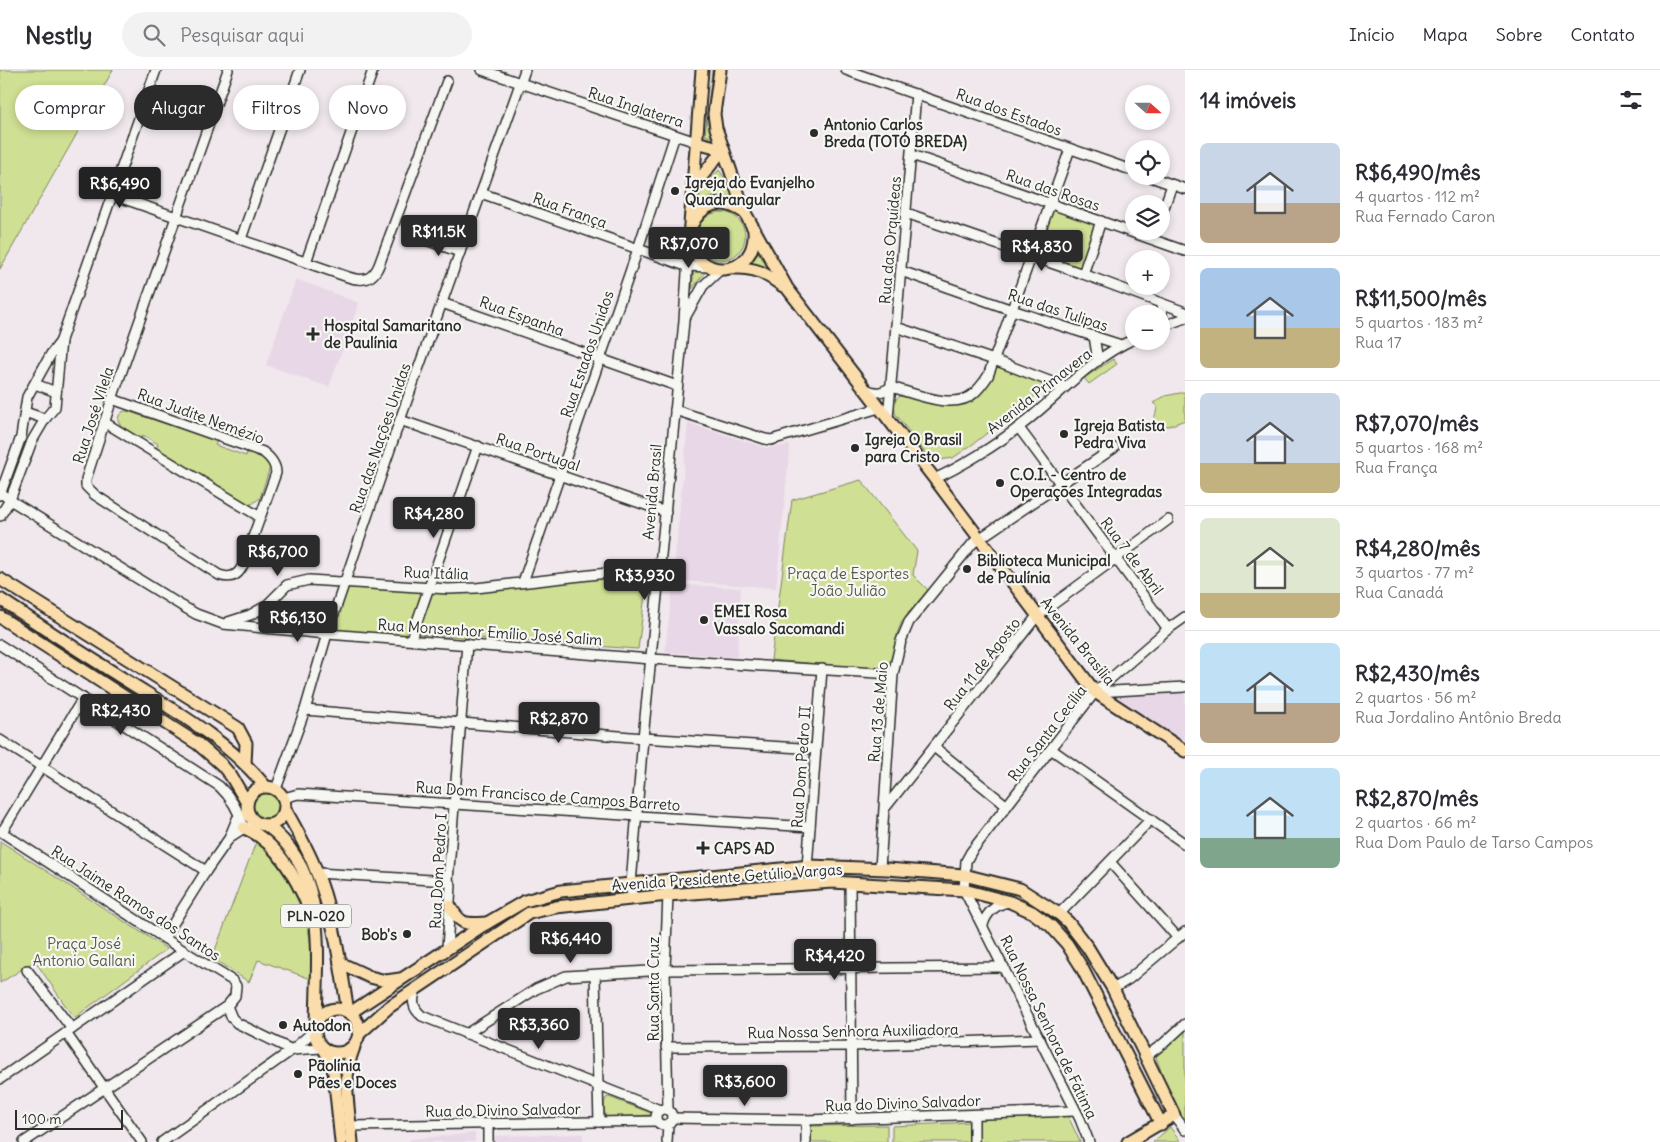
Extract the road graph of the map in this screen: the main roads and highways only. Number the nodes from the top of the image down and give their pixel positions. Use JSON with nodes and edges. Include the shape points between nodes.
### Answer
{"nodes":[{"id":1,"x":702,"y":70,"type":"edge"},
{"id":2,"x":720,"y":70,"type":"edge"},
{"id":3,"x":696,"y":142,"type":"junction"},
{"id":4,"x":723,"y":149,"type":"junction"},
{"id":5,"x":693,"y":188,"type":"junction"},
{"id":6,"x":745,"y":213,"type":"junction"},
{"id":7,"x":754,"y":230,"type":"junction"},
{"id":8,"x":690,"y":232,"type":"junction"},
{"id":9,"x":732,"y":268,"type":"junction"},
{"id":10,"x":787,"y":288,"type":"junction"},
{"id":11,"x":0,"y":579,"type":"edge"},
{"id":12,"x":0,"y":599,"type":"edge"},
{"id":13,"x":0,"y":617,"type":"edge"},
{"id":14,"x":1185,"y":751,"type":"edge"},
{"id":15,"x":245,"y":764,"type":"junction"},
{"id":16,"x":278,"y":796,"type":"junction"},
{"id":17,"x":245,"y":810,"type":"junction"},
{"id":18,"x":263,"y":825,"type":"junction"},
{"id":19,"x":244,"y":828,"type":"road end"},
{"id":20,"x":833,"y":867,"type":"junction"},
{"id":21,"x":851,"y":867,"type":"junction"},
{"id":22,"x":742,"y":873,"type":"junction"},
{"id":23,"x":845,"y":882,"type":"junction"},
{"id":24,"x":744,"y":889,"type":"junction"},
{"id":25,"x":562,"y":891,"type":"junction"},
{"id":26,"x":450,"y":906,"type":"road end"},
{"id":27,"x":562,"y":906,"type":"junction"},
{"id":28,"x":489,"y":922,"type":"junction"},
{"id":29,"x":317,"y":928,"type":"junction"},
{"id":30,"x":1088,"y":948,"type":"junction"},
{"id":31,"x":447,"y":950,"type":"junction"},
{"id":32,"x":1076,"y":956,"type":"junction"},
{"id":33,"x":431,"y":960,"type":"junction"},
{"id":34,"x":340,"y":963,"type":"junction"},
{"id":35,"x":439,"y":974,"type":"junction"},
{"id":36,"x":402,"y":979,"type":"junction"},
{"id":37,"x":1123,"y":1011,"type":"junction"},
{"id":38,"x":349,"y":1012,"type":"junction"},
{"id":39,"x":1110,"y":1020,"type":"junction"},
{"id":40,"x":316,"y":1027,"type":"junction"},
{"id":41,"x":360,"y":1033,"type":"junction"},
{"id":42,"x":1134,"y":1033,"type":"junction"},
{"id":43,"x":1119,"y":1039,"type":"junction"},
{"id":44,"x":354,"y":1047,"type":"junction"},
{"id":45,"x":323,"y":1049,"type":"junction"},
{"id":46,"x":1161,"y":1124,"type":"junction"},
{"id":47,"x":341,"y":1142,"type":"edge"},
{"id":48,"x":352,"y":1142,"type":"edge"},
{"id":49,"x":1128,"y":1142,"type":"edge"},
{"id":50,"x":1143,"y":1142,"type":"edge"}],
"edges":[{"from":1,"to":3,"type":"main road","name":"Avenida Brasil"},
{"from":2,"to":4,"type":"main road","via":[[714,114]]},
{"from":3,"to":4,"type":"main road"},
{"from":3,"to":5,"type":"main road","name":"Avenida Brasil"},
{"from":4,"to":5,"type":"main road"},
{"from":4,"to":6,"type":"main road"},
{"from":5,"to":8,"type":"main road","name":"Avenida Brasil"},
{"from":6,"to":7,"type":"main road"},
{"from":6,"to":8,"type":"main road","via":[[730,205],[714,204],[696,216]]},
{"from":7,"to":9,"type":"main road","via":[[750,253]]},
{"from":7,"to":10,"type":"main road","name":"Avenida Brasília"},
{"from":8,"to":9,"type":"main road","via":[[694,255],[714,268]]},
{"from":9,"to":10,"type":"main road","name":"Avenida Brasília","via":[[760,271]]},
{"from":10,"to":14,"type":"main road","name":"Avenida Brasília","via":[[1095,692]]},
{"from":11,"to":15,"type":"main road","via":[[238,728],[246,743]]},
{"from":12,"to":15,"type":"main road","number":"PLN-020","via":[[171,707]]},
{"from":13,"to":17,"type":"main road","number":"PLN-020","via":[[198,744],[231,776]]},
{"from":15,"to":16,"type":"main road","number":"PLN-020"},
{"from":16,"to":17,"type":"main road","via":[[260,787],[251,794]]},
{"from":16,"to":18,"type":"main road","via":[[279,821]]},
{"from":16,"to":34,"type":"main road","number":"PLN-020","via":[[317,873],[330,913]]},
{"from":17,"to":18,"type":"main road","number":"PLN-020","via":[[255,822]]},
{"from":18,"to":29,"type":"main road","number":"PLN-020","via":[[282,838],[294,853],[312,896]]},
{"from":19,"to":29,"type":"main road","via":[[259,835],[275,851],[296,882]]},
{"from":20,"to":21,"type":"main road","name":"Avenida Presidente Getúlio Vargas"},
{"from":20,"to":22,"type":"main road","name":"Avenida Presidente Getúlio Vargas"},
{"from":20,"to":23,"type":"main road"},
{"from":21,"to":23,"type":"main road"},
{"from":21,"to":30,"type":"main road","name":"Avenida Presidente Getúlio Vargas","via":[[964,875],[1020,889],[1060,914]]},
{"from":22,"to":24,"type":"main road"},
{"from":22,"to":25,"type":"main road","name":"Avenida Presidente Getúlio Vargas"},
{"from":23,"to":24,"type":"main road","name":"Avenida Presidente Getúlio Vargas"},
{"from":23,"to":32,"type":"main road","name":"Avenida Presidente Getúlio Vargas","via":[[964,890],[1010,902],[1051,926]]},
{"from":24,"to":27,"type":"main road","name":"Avenida Presidente Getúlio Vargas"},
{"from":25,"to":27,"type":"main road"},
{"from":25,"to":28,"type":"main road","name":"Avenida Presidente Getúlio Vargas","via":[[525,900]]},
{"from":26,"to":28,"type":"main road","via":[[458,920],[466,924]]},
{"from":27,"to":35,"type":"main road","name":"Avenida Presidente Getúlio Vargas","via":[[529,913]]},
{"from":28,"to":31,"type":"main road","name":"Avenida Presidente Getúlio Vargas"},
{"from":29,"to":40,"type":"main road","number":"PLN-020"},
{"from":30,"to":32,"type":"main road"},
{"from":30,"to":37,"type":"main road","name":"Avenida Presidente Getúlio Vargas"},
{"from":31,"to":33,"type":"main road","name":"Avenida Presidente Getúlio Vargas"},
{"from":31,"to":35,"type":"main road"},
{"from":32,"to":39,"type":"main road","name":"Avenida Presidente Getúlio Vargas"},
{"from":33,"to":35,"type":"main road"},
{"from":33,"to":36,"type":"main road","name":"Avenida Presidente Getúlio Vargas"},
{"from":34,"to":36,"type":"main road","via":[[370,977],[386,981]]},
{"from":34,"to":38,"type":"main road","number":"PLN-020"},
{"from":35,"to":41,"type":"main road","name":"Avenida Presidente Getúlio Vargas","via":[[379,1015]]},
{"from":36,"to":38,"type":"main road","name":"Avenida Presidente Getúlio Vargas"},
{"from":37,"to":39,"type":"main road","via":[[1120,1020]]},
{"from":37,"to":42,"type":"main road","name":"Avenida Presidente Getúlio Vargas"},
{"from":38,"to":40,"type":"main road","via":[[341,1009],[326,1012]]},
{"from":38,"to":41,"type":"main road","via":[[356,1018]]},
{"from":39,"to":43,"type":"main road","name":"Avenida Presidente Getúlio Vargas"},
{"from":40,"to":45,"type":"main road","via":[[317,1042]]},
{"from":41,"to":44,"type":"main road"},
{"from":42,"to":43,"type":"main road","via":[[1123,1030]]},
{"from":42,"to":46,"type":"main road","name":"Avenida Presidente Getúlio Vargas","via":[[1174,1115]]},
{"from":43,"to":46,"type":"main road","name":"Avenida Presidente Getúlio Vargas"},
{"from":44,"to":45,"type":"main road","via":[[340,1054]]},
{"from":44,"to":48,"type":"main road","via":[[346,1073]]},
{"from":45,"to":47,"type":"main road","via":[[334,1073]]},
{"from":46,"to":49,"type":"main road"},
{"from":46,"to":50,"type":"main road"}]}
